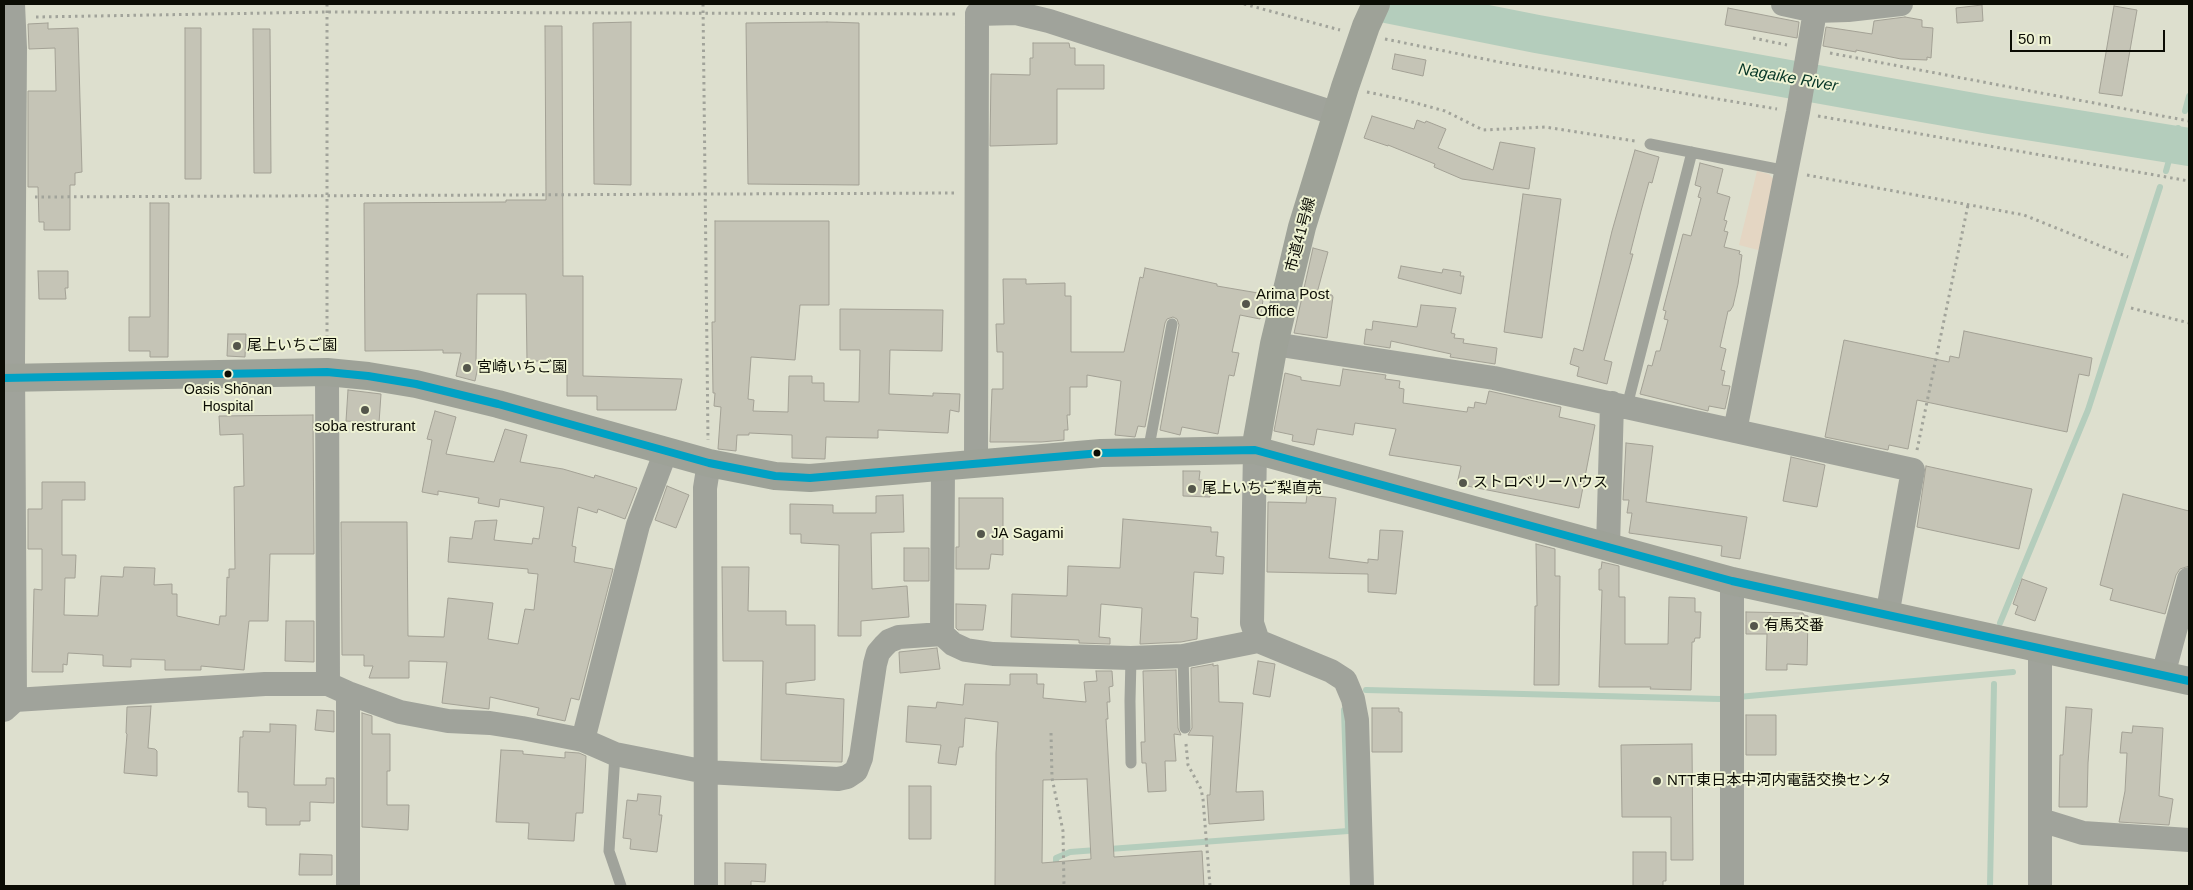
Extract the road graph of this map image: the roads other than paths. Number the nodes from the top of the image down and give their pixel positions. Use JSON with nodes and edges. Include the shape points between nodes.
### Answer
{"nodes":[{"id":1,"x":1783,"y":4,"type":"edge"},
{"id":2,"x":1902,"y":4,"type":"edge"},
{"id":3,"x":13,"y":10,"type":"edge"},
{"id":4,"x":1815,"y":11,"type":"junction"},
{"id":5,"x":1368,"y":22,"type":"edge"},
{"id":6,"x":9,"y":48,"type":"edge"},
{"id":7,"x":1337,"y":114,"type":"junction"},
{"id":8,"x":1650,"y":144,"type":"road end"},
{"id":9,"x":9,"y":151,"type":"edge"},
{"id":10,"x":1692,"y":152,"type":"junction"},
{"id":11,"x":1787,"y":171,"type":"junction"},
{"id":12,"x":1172,"y":324,"type":"dead end"},
{"id":13,"x":1274,"y":344,"type":"junction"},
{"id":14,"x":327,"y":372,"type":"junction"},
{"id":15,"x":8,"y":378,"type":"edge"},
{"id":16,"x":1620,"y":404,"type":"junction"},
{"id":17,"x":1735,"y":430,"type":"junction"},
{"id":18,"x":1255,"y":450,"type":"junction"},
{"id":19,"x":666,"y":451,"type":"junction"},
{"id":20,"x":1148,"y":452,"type":"junction"},
{"id":21,"x":709,"y":463,"type":"junction"},
{"id":22,"x":976,"y":463,"type":"junction"},
{"id":23,"x":943,"y":466,"type":"junction"},
{"id":24,"x":1608,"y":547,"type":"junction"},
{"id":25,"x":9,"y":569,"type":"edge"},
{"id":26,"x":2189,"y":579,"type":"edge"},
{"id":27,"x":1732,"y":581,"type":"junction"},
{"id":28,"x":1887,"y":616,"type":"junction"},
{"id":29,"x":942,"y":634,"type":"junction"},
{"id":30,"x":1258,"y":641,"type":"junction"},
{"id":31,"x":2040,"y":648,"type":"junction"},
{"id":32,"x":1183,"y":656,"type":"junction"},
{"id":33,"x":1131,"y":658,"type":"junction"},
{"id":34,"x":2163,"y":675,"type":"junction"},
{"id":35,"x":2189,"y":681,"type":"edge"},
{"id":36,"x":338,"y":689,"type":"junction"},
{"id":37,"x":9,"y":705,"type":"edge"},
{"id":38,"x":1185,"y":728,"type":"road end"},
{"id":39,"x":583,"y":740,"type":"junction"},
{"id":40,"x":615,"y":754,"type":"junction"},
{"id":41,"x":1131,"y":763,"type":"dead end"},
{"id":42,"x":706,"y":772,"type":"junction"},
{"id":43,"x":2041,"y":820,"type":"junction"},
{"id":44,"x":2189,"y":840,"type":"edge"},
{"id":45,"x":348,"y":886,"type":"edge"},
{"id":46,"x":621,"y":886,"type":"edge"},
{"id":47,"x":706,"y":886,"type":"edge"},
{"id":48,"x":1362,"y":886,"type":"edge"},
{"id":49,"x":1732,"y":886,"type":"edge"},
{"id":50,"x":2040,"y":886,"type":"edge"}],
"edges":[{"from":1,"to":4,"type":"street"},
{"from":2,"to":4,"type":"street"},
{"from":3,"to":6,"type":"street"},
{"from":4,"to":11,"type":"street"},
{"from":5,"to":7,"type":"street","name":"市道41号線"},
{"from":6,"to":9,"type":"street"},
{"from":7,"to":13,"type":"street","name":"市道41号線","via":[[1302,226]]},
{"from":7,"to":22,"type":"street","via":[[1049,21],[1016,14],[977,14]]},
{"from":8,"to":10,"type":"lane"},
{"from":9,"to":15,"type":"street","via":[[14,198]]},
{"from":10,"to":11,"type":"lane"},
{"from":10,"to":16,"type":"lane"},
{"from":11,"to":17,"type":"street"},
{"from":12,"to":20,"type":"lane"},
{"from":13,"to":16,"type":"street","via":[[1494,378]]},
{"from":13,"to":18,"type":"street","name":"市道41号線"},
{"from":14,"to":15,"type":"street"},
{"from":14,"to":19,"type":"street","via":[[416,384]]},
{"from":14,"to":36,"type":"street"},
{"from":15,"to":25,"type":"street"},
{"from":16,"to":17,"type":"street"},
{"from":16,"to":24,"type":"street"},
{"from":17,"to":28,"type":"street","via":[[1913,470]]},
{"from":18,"to":20,"type":"street"},
{"from":18,"to":24,"type":"street"},
{"from":18,"to":30,"type":"street","via":[[1252,622]]},
{"from":19,"to":21,"type":"street"},
{"from":19,"to":39,"type":"street","via":[[638,525]]},
{"from":20,"to":22,"type":"street"},
{"from":21,"to":23,"type":"street","via":[[775,476],[810,478]]},
{"from":21,"to":42,"type":"street","via":[[706,488]]},
{"from":22,"to":23,"type":"street"},
{"from":23,"to":29,"type":"street"},
{"from":24,"to":27,"type":"street"},
{"from":25,"to":37,"type":"street"},
{"from":26,"to":34,"type":"street"},
{"from":27,"to":28,"type":"street"},
{"from":27,"to":49,"type":"street"},
{"from":28,"to":31,"type":"street"},
{"from":29,"to":33,"type":"street","via":[[966,650],[993,654]]},
{"from":29,"to":42,"type":"street","via":[[899,637],[889,641],[878,653],[861,758],[856,771],[847,777]]},
{"from":30,"to":32,"type":"street"},
{"from":30,"to":48,"type":"street","via":[[1345,680],[1357,720]]},
{"from":31,"to":34,"type":"street"},
{"from":31,"to":43,"type":"street"},
{"from":32,"to":33,"type":"street"},
{"from":32,"to":38,"type":"lane"},
{"from":33,"to":41,"type":"lane"},
{"from":34,"to":35,"type":"street"},
{"from":36,"to":37,"type":"street","via":[[265,684]]},
{"from":36,"to":39,"type":"street","via":[[400,712],[448,721],[490,723]]},
{"from":36,"to":45,"type":"street"},
{"from":39,"to":40,"type":"street"},
{"from":40,"to":42,"type":"street"},
{"from":40,"to":46,"type":"lane","via":[[609,851]]},
{"from":42,"to":47,"type":"street"},
{"from":43,"to":44,"type":"street","via":[[2083,834]]},
{"from":43,"to":50,"type":"street"}]}
